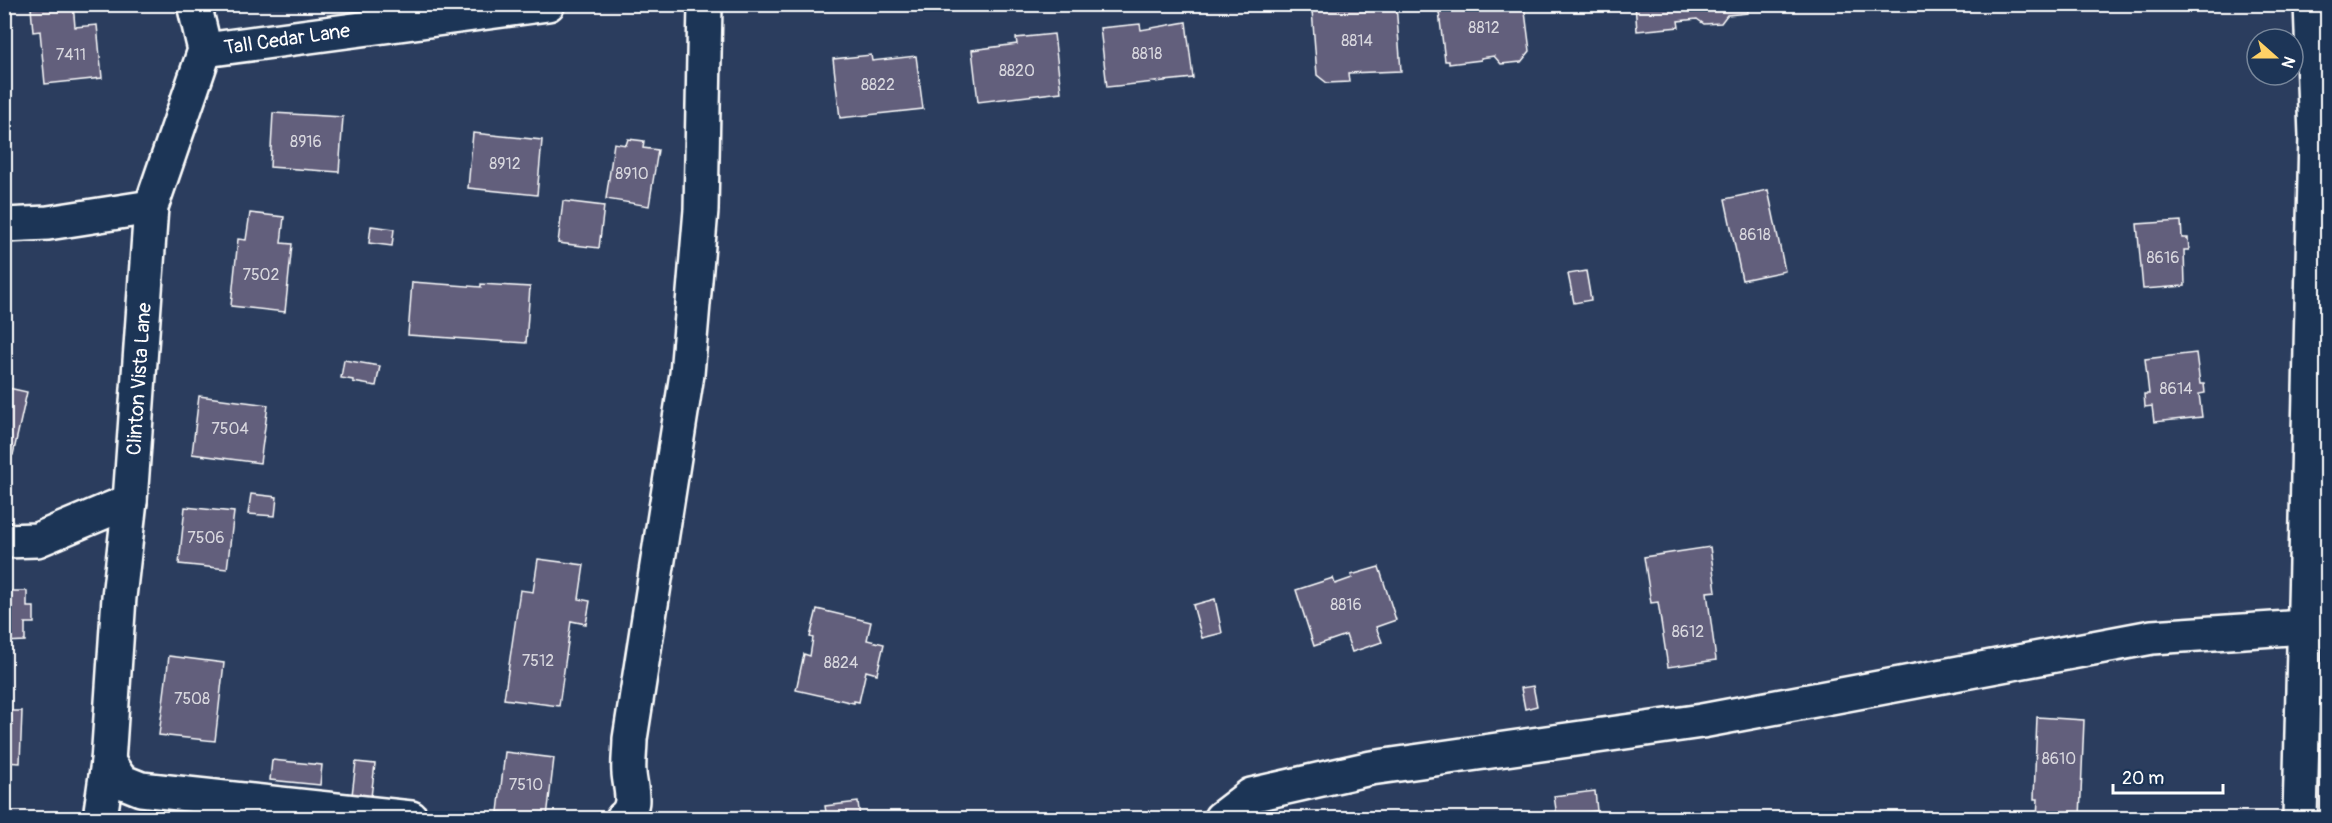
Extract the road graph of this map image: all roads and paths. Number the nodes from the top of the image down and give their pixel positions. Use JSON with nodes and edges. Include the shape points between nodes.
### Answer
{"nodes":[{"id":1,"x":194,"y":4,"type":"edge"},
{"id":2,"x":548,"y":4,"type":"edge"},
{"id":3,"x":705,"y":4,"type":"edge"},
{"id":4,"x":2311,"y":4,"type":"edge"},
{"id":5,"x":2326,"y":4,"type":"edge"},
{"id":6,"x":205,"y":50,"type":"junction"},
{"id":7,"x":2324,"y":86,"type":"edge"},
{"id":8,"x":2316,"y":136,"type":"junction"},
{"id":9,"x":151,"y":207,"type":"junction"},
{"id":10,"x":4,"y":225,"type":"edge"},
{"id":11,"x":130,"y":501,"type":"junction"},
{"id":12,"x":4,"y":541,"type":"edge"},
{"id":13,"x":2304,"y":627,"type":"junction"},
{"id":14,"x":108,"y":762,"type":"junction"},
{"id":15,"x":100,"y":819,"type":"edge"},
{"id":16,"x":411,"y":819,"type":"edge"},
{"id":17,"x":623,"y":819,"type":"edge"},
{"id":18,"x":1221,"y":819,"type":"edge"},
{"id":19,"x":2300,"y":819,"type":"edge"}],
"edges":[{"from":1,"to":6,"type":"street"},
{"from":2,"to":6,"type":"street","name":"Tall Cedar Lane"},
{"from":3,"to":17,"type":"street","via":[[701,210],[687,374],[630,739],[629,774],[634,794]]},
{"from":4,"to":8,"type":"street"},
{"from":5,"to":7,"type":"street"},
{"from":6,"to":9,"type":"street","name":"Clinton Vista Lane"},
{"from":7,"to":8,"type":"street"},
{"from":8,"to":13,"type":"street"},
{"from":9,"to":10,"type":"street","via":[[48,223]]},
{"from":9,"to":11,"type":"street","name":"Clinton Vista Lane"},
{"from":11,"to":12,"type":"street","via":[[37,540]]},
{"from":11,"to":14,"type":"street","name":"Clinton Vista Lane"},
{"from":13,"to":18,"type":"street","via":[[2152,637],[1702,722],[1371,768],[1251,795]]},
{"from":13,"to":19,"type":"street"},
{"from":14,"to":15,"type":"street","name":"Clinton Vista Lane"},
{"from":14,"to":16,"type":"street","via":[[121,781],[141,789]]}]}
